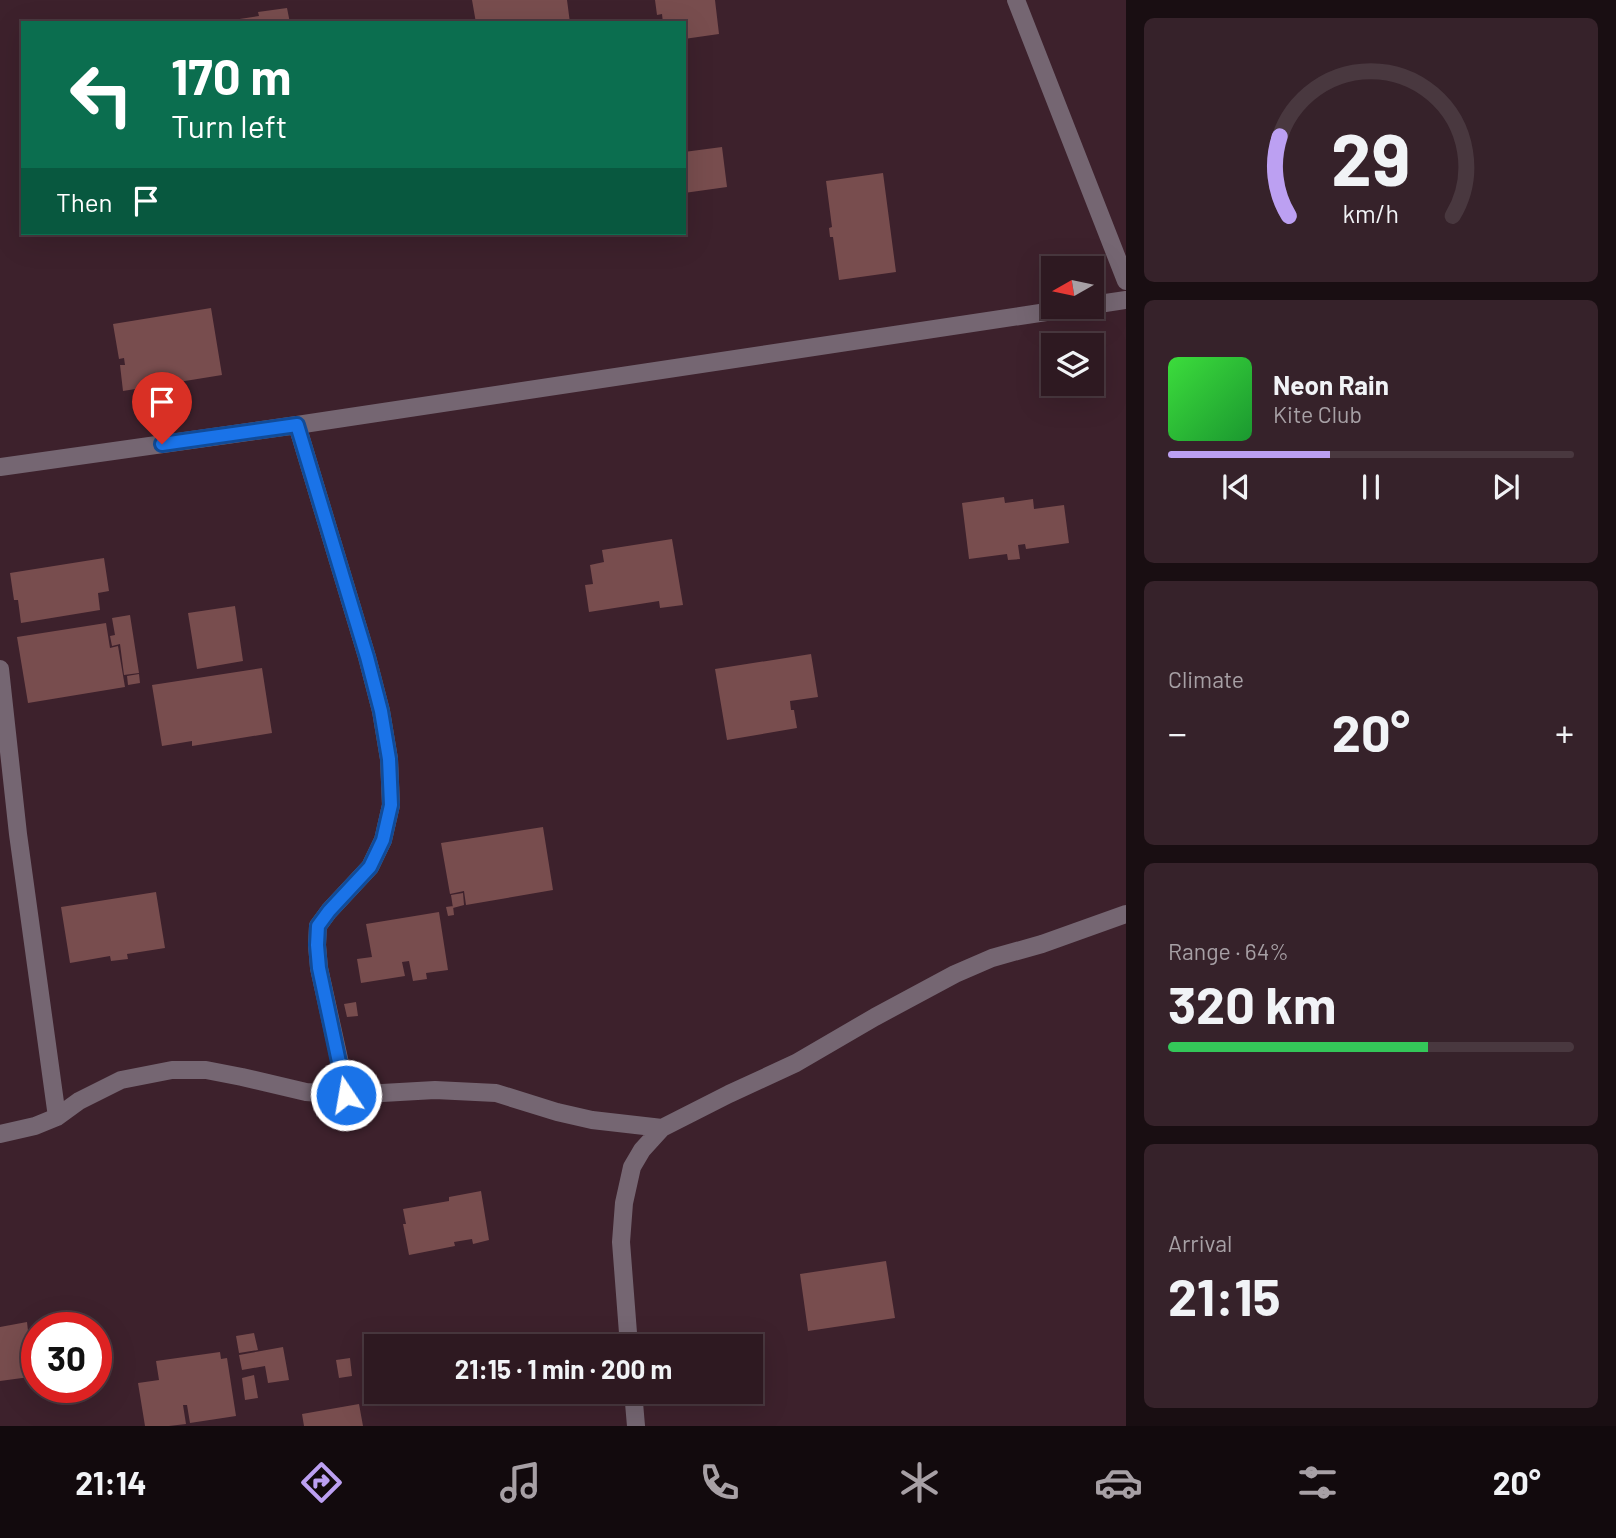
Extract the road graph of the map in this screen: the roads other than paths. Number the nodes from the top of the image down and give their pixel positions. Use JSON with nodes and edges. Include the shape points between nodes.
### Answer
{"nodes":[{"id":1,"x":1016,"y":0,"type":"edge"},
{"id":2,"x":1126,"y":281,"type":"edge"},
{"id":3,"x":1126,"y":300,"type":"edge"},
{"id":4,"x":1104,"y":303,"type":"edge"},
{"id":5,"x":1041,"y":313,"type":"edge"},
{"id":6,"x":297,"y":425,"type":"junction"},
{"id":7,"x":0,"y":467,"type":"edge"},
{"id":8,"x":0,"y":669,"type":"edge"},
{"id":9,"x":1126,"y":914,"type":"edge"},
{"id":10,"x":346,"y":1095,"type":"junction"},
{"id":11,"x":57,"y":1117,"type":"junction"},
{"id":12,"x":662,"y":1128,"type":"junction"},
{"id":13,"x":0,"y":1134,"type":"edge"},
{"id":14,"x":628,"y":1334,"type":"edge"},
{"id":15,"x":634,"y":1404,"type":"edge"},
{"id":16,"x":636,"y":1426,"type":"edge"}],
"edges":[{"from":1,"to":2,"type":"street"},
{"from":3,"to":4,"type":"street"},
{"from":5,"to":6,"type":"street"},
{"from":6,"to":7,"type":"street"},
{"from":6,"to":10,"type":"street","via":[[367,657],[389,759],[391,805],[383,840],[370,867],[318,926],[319,968]]},
{"from":8,"to":11,"type":"street"},
{"from":9,"to":12,"type":"street","via":[[955,974],[796,1063]]},
{"from":10,"to":11,"type":"street","via":[[306,1092],[206,1070],[172,1070],[121,1080]]},
{"from":10,"to":12,"type":"street","via":[[435,1090],[496,1093],[592,1120]]},
{"from":11,"to":13,"type":"street"},
{"from":12,"to":14,"type":"street","via":[[632,1167],[624,1203],[621,1242]]},
{"from":15,"to":16,"type":"street"}]}
